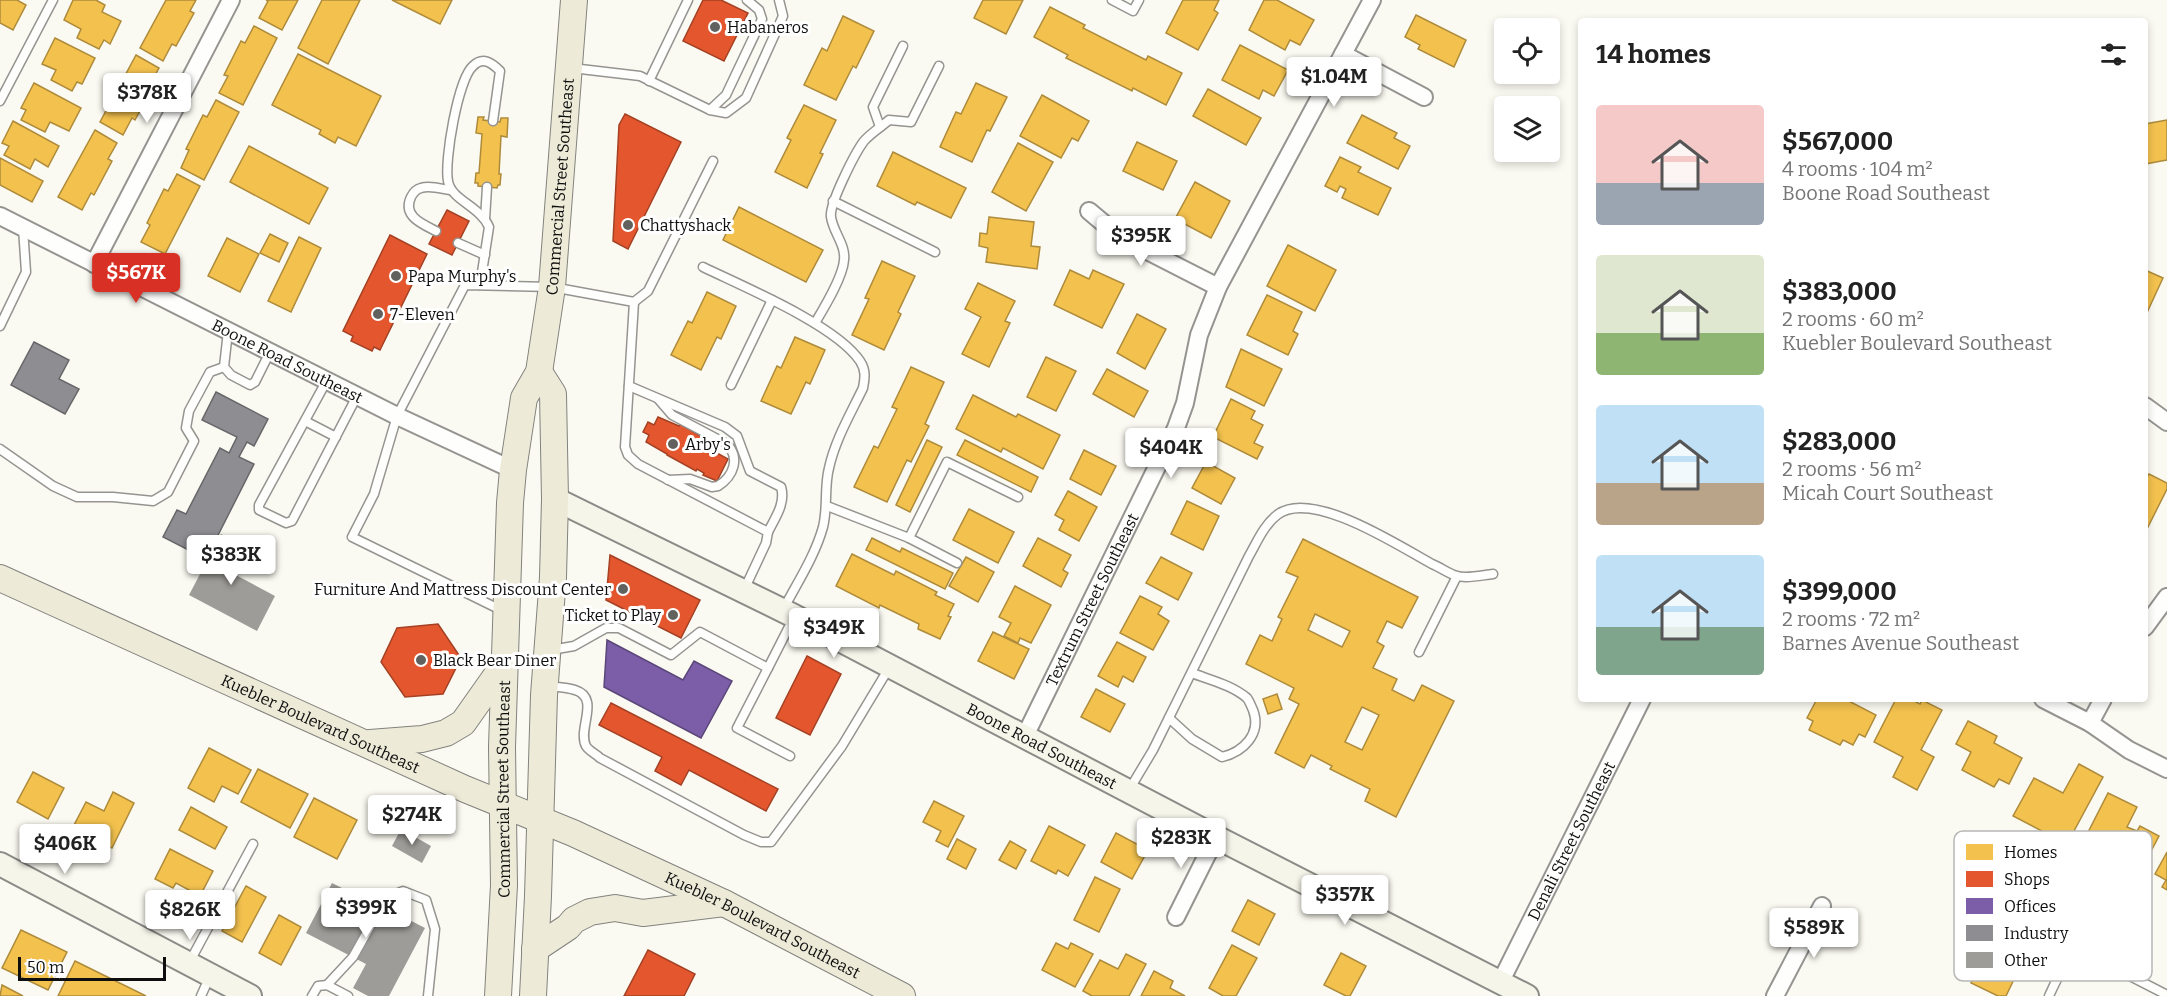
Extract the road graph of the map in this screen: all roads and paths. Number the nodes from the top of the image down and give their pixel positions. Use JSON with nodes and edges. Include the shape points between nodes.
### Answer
{"nodes":[{"id":1,"x":53,"y":0,"type":"edge"},
{"id":2,"x":231,"y":0,"type":"edge"},
{"id":3,"x":574,"y":0,"type":"edge"},
{"id":4,"x":688,"y":0,"type":"edge"},
{"id":5,"x":747,"y":0,"type":"edge"},
{"id":6,"x":779,"y":0,"type":"edge"},
{"id":7,"x":1112,"y":0,"type":"edge"},
{"id":8,"x":1139,"y":0,"type":"edge"},
{"id":9,"x":1372,"y":0,"type":"edge"},
{"id":10,"x":903,"y":46,"type":"dead end"},
{"id":11,"x":1343,"y":54,"type":"junction"},
{"id":12,"x":939,"y":66,"type":"dead end"},
{"id":13,"x":568,"y":67,"type":"junction"},
{"id":14,"x":649,"y":81,"type":"junction"},
{"id":15,"x":1424,"y":97,"type":"dead end"},
{"id":16,"x":0,"y":101,"type":"edge"},
{"id":17,"x":710,"y":110,"type":"junction"},
{"id":18,"x":493,"y":121,"type":"dead end"},
{"id":19,"x":880,"y":128,"type":"junction"},
{"id":20,"x":713,"y":161,"type":"dead end"},
{"id":21,"x":487,"y":187,"type":"dead end"},
{"id":22,"x":450,"y":190,"type":"junction"},
{"id":23,"x":833,"y":201,"type":"junction"},
{"id":24,"x":1089,"y":211,"type":"dead end"},
{"id":25,"x":0,"y":216,"type":"edge"},
{"id":26,"x":485,"y":219,"type":"junction"},
{"id":27,"x":23,"y":228,"type":"junction"},
{"id":28,"x":436,"y":231,"type":"dead end"},
{"id":29,"x":459,"y":243,"type":"dead end"},
{"id":30,"x":935,"y":252,"type":"dead end"},
{"id":31,"x":485,"y":255,"type":"junction"},
{"id":32,"x":94,"y":264,"type":"junction"},
{"id":33,"x":703,"y":267,"type":"dead end"},
{"id":34,"x":480,"y":285,"type":"junction"},
{"id":35,"x":552,"y":287,"type":"junction"},
{"id":36,"x":1218,"y":287,"type":"junction"},
{"id":37,"x":772,"y":300,"type":"junction"},
{"id":38,"x":634,"y":302,"type":"junction"},
{"id":39,"x":814,"y":322,"type":"junction"},
{"id":40,"x":0,"y":326,"type":"edge"},
{"id":41,"x":228,"y":331,"type":"junction"},
{"id":42,"x":270,"y":352,"type":"junction"},
{"id":43,"x":224,"y":367,"type":"junction"},
{"id":44,"x":539,"y":372,"type":"junction"},
{"id":45,"x":327,"y":380,"type":"junction"},
{"id":46,"x":731,"y":385,"type":"dead end"},
{"id":47,"x":629,"y":386,"type":"junction"},
{"id":48,"x":357,"y":396,"type":"junction"},
{"id":49,"x":656,"y":398,"type":"junction"},
{"id":50,"x":2148,"y":408,"type":"edge"},
{"id":51,"x":398,"y":416,"type":"junction"},
{"id":52,"x":305,"y":421,"type":"junction"},
{"id":53,"x":2167,"y":422,"type":"edge"},
{"id":54,"x":336,"y":437,"type":"junction"},
{"id":55,"x":0,"y":449,"type":"edge"},
{"id":56,"x":513,"y":470,"type":"junction"},
{"id":57,"x":668,"y":480,"type":"junction"},
{"id":58,"x":1018,"y":497,"type":"dead end"},
{"id":59,"x":555,"y":499,"type":"junction"},
{"id":60,"x":826,"y":506,"type":"junction"},
{"id":61,"x":768,"y":532,"type":"junction"},
{"id":62,"x":909,"y":538,"type":"junction"},
{"id":63,"x":957,"y":563,"type":"dead end"},
{"id":64,"x":1493,"y":574,"type":"dead end"},
{"id":65,"x":1457,"y":576,"type":"junction"},
{"id":66,"x":0,"y":578,"type":"edge"},
{"id":67,"x":744,"y":590,"type":"junction"},
{"id":68,"x":2167,"y":597,"type":"edge"},
{"id":69,"x":507,"y":613,"type":"junction"},
{"id":70,"x":789,"y":613,"type":"junction"},
{"id":71,"x":2148,"y":623,"type":"edge"},
{"id":72,"x":548,"y":651,"type":"junction"},
{"id":73,"x":1419,"y":652,"type":"dead end"},
{"id":74,"x":506,"y":662,"type":"junction"},
{"id":75,"x":891,"y":665,"type":"junction"},
{"id":76,"x":768,"y":668,"type":"junction"},
{"id":77,"x":1192,"y":673,"type":"junction"},
{"id":78,"x":545,"y":686,"type":"junction"},
{"id":79,"x":1640,"y":702,"type":"edge"},
{"id":80,"x":2049,"y":702,"type":"edge"},
{"id":81,"x":2101,"y":702,"type":"edge"},
{"id":82,"x":1169,"y":718,"type":"junction"},
{"id":83,"x":2090,"y":723,"type":"junction"},
{"id":84,"x":1025,"y":735,"type":"junction"},
{"id":85,"x":367,"y":744,"type":"junction"},
{"id":86,"x":790,"y":756,"type":"dead end"},
{"id":87,"x":2167,"y":769,"type":"edge"},
{"id":88,"x":1128,"y":791,"type":"junction"},
{"id":89,"x":502,"y":803,"type":"junction"},
{"id":90,"x":540,"y":819,"type":"junction"},
{"id":91,"x":1216,"y":837,"type":"junction"},
{"id":92,"x":252,"y":844,"type":"dead end"},
{"id":93,"x":0,"y":864,"type":"edge"},
{"id":94,"x":724,"y":903,"type":"junction"},
{"id":95,"x":1822,"y":906,"type":"dead end"},
{"id":96,"x":1176,"y":916,"type":"dead end"},
{"id":97,"x":535,"y":949,"type":"junction"},
{"id":98,"x":188,"y":963,"type":"junction"},
{"id":99,"x":211,"y":976,"type":"junction"},
{"id":100,"x":2056,"y":981,"type":"edge"},
{"id":101,"x":2140,"y":981,"type":"edge"},
{"id":102,"x":1500,"y":983,"type":"junction"},
{"id":103,"x":327,"y":985,"type":"junction"},
{"id":104,"x":2167,"y":995,"type":"edge"},
{"id":105,"x":201,"y":996,"type":"edge"},
{"id":106,"x":250,"y":996,"type":"edge"},
{"id":107,"x":312,"y":996,"type":"edge"},
{"id":108,"x":348,"y":996,"type":"edge"},
{"id":109,"x":428,"y":996,"type":"edge"},
{"id":110,"x":498,"y":996,"type":"edge"},
{"id":111,"x":532,"y":996,"type":"edge"},
{"id":112,"x":902,"y":996,"type":"edge"},
{"id":113,"x":1527,"y":996,"type":"edge"},
{"id":114,"x":1775,"y":996,"type":"edge"},
{"id":115,"x":2049,"y":996,"type":"edge"}],
"edges":[{"from":1,"to":16,"type":"lane"},
{"from":2,"to":32,"type":"street"},
{"from":3,"to":13,"type":"main road","name":"Commercial Street Southeast"},
{"from":4,"to":14,"type":"lane"},
{"from":5,"to":17,"type":"lane","via":[[759,10],[762,19],[726,95]]},
{"from":6,"to":17,"type":"lane","via":[[783,16],[746,98],[726,113]]},
{"from":7,"to":8,"type":"lane","via":[[1133,11]]},
{"from":9,"to":11,"type":"street","name":"Textrum Street Southeast"},
{"from":10,"to":19,"type":"lane","via":[[873,107]]},
{"from":11,"to":15,"type":"street"},
{"from":11,"to":36,"type":"street","name":"Textrum Street Southeast"},
{"from":12,"to":19,"type":"lane","via":[[911,122],[889,120]]},
{"from":13,"to":14,"type":"lane","via":[[640,76]]},
{"from":13,"to":35,"type":"main road","name":"Commercial Street Southeast"},
{"from":14,"to":17,"type":"lane"},
{"from":18,"to":22,"type":"lane","via":[[500,71],[491,62],[482,61],[472,66],[457,102],[448,149]]},
{"from":19,"to":23,"type":"lane","via":[[865,140]]},
{"from":20,"to":38,"type":"lane","via":[[648,291]]},
{"from":21,"to":26,"type":"lane"},
{"from":22,"to":26,"type":"lane"},
{"from":22,"to":28,"type":"lane","via":[[423,187],[410,198],[408,209],[412,217]]},
{"from":23,"to":30,"type":"lane"},
{"from":23,"to":39,"type":"lane","via":[[830,214],[845,254],[844,264]]},
{"from":24,"to":36,"type":"street","via":[[1120,237]]},
{"from":25,"to":27,"type":"street","name":"Boone Road Southeast"},
{"from":26,"to":31,"type":"lane","via":[[489,227]]},
{"from":27,"to":32,"type":"street","name":"Boone Road Southeast"},
{"from":27,"to":40,"type":"lane","via":[[26,272]]},
{"from":29,"to":31,"type":"lane"},
{"from":31,"to":34,"type":"lane"},
{"from":32,"to":41,"type":"street","name":"Boone Road Southeast"},
{"from":33,"to":37,"type":"lane"},
{"from":34,"to":35,"type":"lane"},
{"from":34,"to":51,"type":"lane","via":[[465,285]]},
{"from":35,"to":38,"type":"lane"},
{"from":35,"to":44,"type":"main road","name":"Commercial Street Southeast"},
{"from":36,"to":84,"type":"street","name":"Textrum Street Southeast","via":[[1199,335],[1176,428]]},
{"from":37,"to":39,"type":"lane"},
{"from":37,"to":46,"type":"lane"},
{"from":38,"to":47,"type":"lane"},
{"from":39,"to":60,"type":"lane","via":[[854,353],[865,376],[832,455]]},
{"from":41,"to":42,"type":"street","name":"Boone Road Southeast"},
{"from":41,"to":43,"type":"lane"},
{"from":42,"to":43,"type":"lane","via":[[250,386]]},
{"from":42,"to":45,"type":"street","name":"Boone Road Southeast"},
{"from":43,"to":55,"type":"lane","via":[[210,372],[189,411],[186,428],[194,441],[168,492],[153,501],[76,497]]},
{"from":44,"to":56,"type":"main road","name":"Commercial Street Southeast","via":[[524,398]]},
{"from":44,"to":59,"type":"main road","via":[[553,394]]},
{"from":45,"to":48,"type":"street","name":"Boone Road Southeast"},
{"from":45,"to":52,"type":"lane"},
{"from":47,"to":49,"type":"lane"},
{"from":47,"to":57,"type":"lane","via":[[625,447],[628,455]]},
{"from":48,"to":51,"type":"street","name":"Boone Road Southeast"},
{"from":48,"to":54,"type":"lane"},
{"from":49,"to":57,"type":"lane","via":[[672,415],[727,444],[735,459],[730,474],[718,486],[690,479]]},
{"from":49,"to":61,"type":"lane","via":[[725,427],[737,436],[750,471],[781,487],[783,502]]},
{"from":50,"to":53,"type":"street"},
{"from":51,"to":56,"type":"street","name":"Boone Road Southeast"},
{"from":51,"to":69,"type":"lane","via":[[374,494],[352,537]]},
{"from":52,"to":54,"type":"lane"},
{"from":52,"to":54,"type":"lane","via":[[259,510],[286,523],[291,521]]},
{"from":56,"to":69,"type":"main road","name":"Commercial Street Southeast"},
{"from":57,"to":61,"type":"lane"},
{"from":58,"to":62,"type":"lane","via":[[947,462]]},
{"from":59,"to":67,"type":"street","name":"Boone Road Southeast"},
{"from":59,"to":72,"type":"main road"},
{"from":60,"to":62,"type":"lane"},
{"from":60,"to":70,"type":"lane","via":[[823,527]]},
{"from":61,"to":67,"type":"lane"},
{"from":62,"to":63,"type":"lane"},
{"from":64,"to":65,"type":"lane"},
{"from":65,"to":73,"type":"lane"},
{"from":65,"to":77,"type":"lane","via":[[1326,511],[1287,509],[1266,527]]},
{"from":66,"to":85,"type":"main road","name":"Kuebler Boulevard Southeast"},
{"from":67,"to":70,"type":"street","name":"Boone Road Southeast"},
{"from":68,"to":71,"type":"street"},
{"from":69,"to":74,"type":"main road","name":"Commercial Street Southeast"},
{"from":70,"to":75,"type":"street","name":"Boone Road Southeast"},
{"from":70,"to":76,"type":"lane"},
{"from":72,"to":76,"type":"lane","via":[[574,646],[606,628],[619,628],[671,655],[700,632]]},
{"from":72,"to":78,"type":"main road"},
{"from":74,"to":85,"type":"main road","via":[[463,723],[446,733],[422,739]]},
{"from":74,"to":89,"type":"main road","name":"Commercial Street Southeast"},
{"from":75,"to":78,"type":"lane","via":[[842,746],[771,842],[744,836],[600,758],[584,742],[588,708],[584,694]]},
{"from":75,"to":84,"type":"street","name":"Boone Road Southeast"},
{"from":76,"to":86,"type":"lane","via":[[737,728]]},
{"from":77,"to":82,"type":"lane"},
{"from":77,"to":82,"type":"lane","via":[[1234,689],[1249,700],[1256,718],[1253,733],[1245,746],[1222,757],[1192,739]]},
{"from":78,"to":90,"type":"main road"},
{"from":79,"to":102,"type":"street","name":"Denali Street Southeast"},
{"from":80,"to":83,"type":"street"},
{"from":81,"to":83,"type":"street"},
{"from":82,"to":88,"type":"lane"},
{"from":83,"to":87,"type":"street","via":[[2129,750]]},
{"from":84,"to":88,"type":"street","name":"Boone Road Southeast"},
{"from":85,"to":89,"type":"main road","name":"Kuebler Boulevard Southeast"},
{"from":88,"to":91,"type":"street","name":"Boone Road Southeast"},
{"from":89,"to":90,"type":"main road","name":"Kuebler Boulevard Southeast"},
{"from":89,"to":110,"type":"main road","name":"Commercial Street Southeast","via":[[504,885]]},
{"from":90,"to":94,"type":"main road","name":"Kuebler Boulevard Southeast"},
{"from":90,"to":97,"type":"main road"},
{"from":91,"to":96,"type":"street"},
{"from":91,"to":102,"type":"street","name":"Boone Road Southeast"},
{"from":92,"to":98,"type":"lane"},
{"from":93,"to":98,"type":"street"},
{"from":94,"to":97,"type":"main road","via":[[643,913],[615,908],[590,912]]},
{"from":94,"to":112,"type":"main road","name":"Kuebler Boulevard Southeast"},
{"from":95,"to":114,"type":"street"},
{"from":97,"to":111,"type":"main road"},
{"from":98,"to":99,"type":"street"},
{"from":99,"to":105,"type":"lane"},
{"from":99,"to":106,"type":"street"},
{"from":100,"to":115,"type":"lane"},
{"from":101,"to":104,"type":"lane"},
{"from":102,"to":113,"type":"street","name":"Boone Road Southeast"},
{"from":103,"to":107,"type":"lane","via":[[318,986]]},
{"from":103,"to":108,"type":"lane"},
{"from":103,"to":109,"type":"lane","via":[[353,957],[386,898],[403,891],[426,900],[435,929]]}]}
